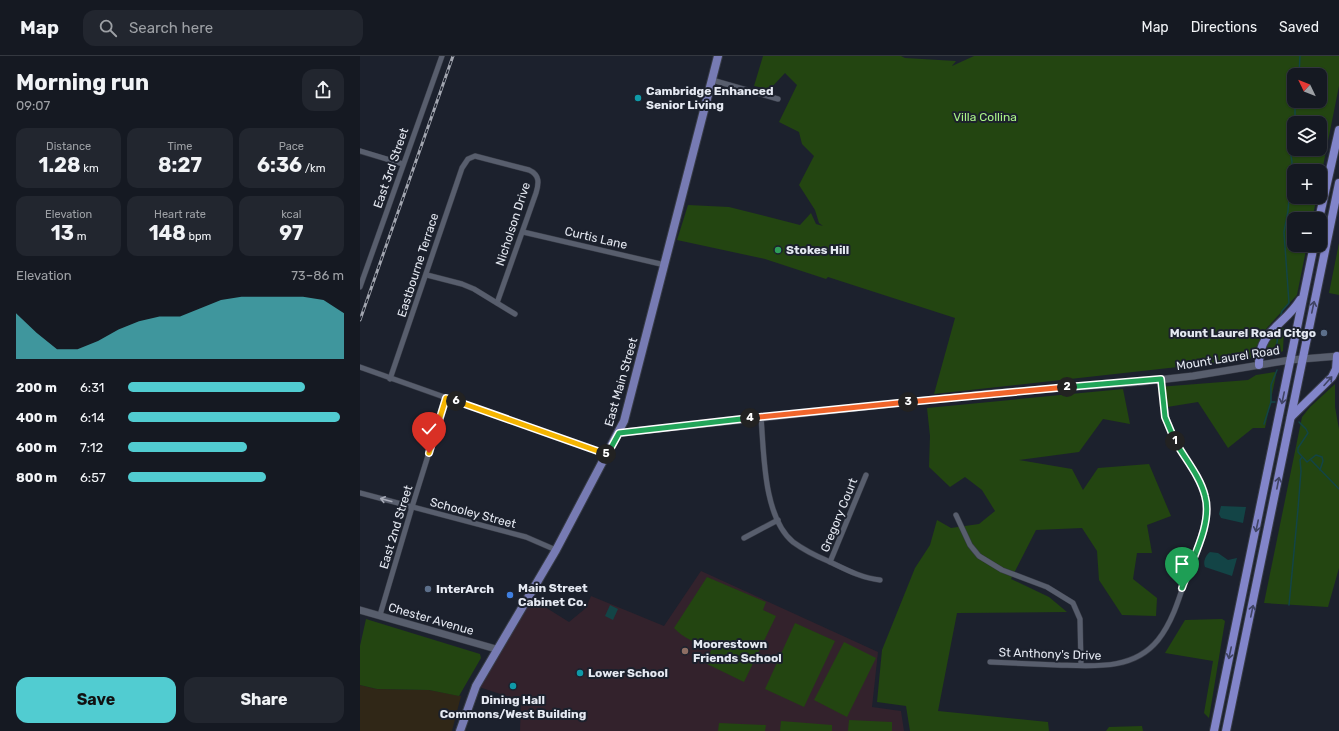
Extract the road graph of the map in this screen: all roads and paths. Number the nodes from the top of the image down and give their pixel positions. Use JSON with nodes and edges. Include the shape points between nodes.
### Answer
{"nodes":[{"id":1,"x":442,"y":56,"type":"edge"},
{"id":2,"x":718,"y":56,"type":"edge"},
{"id":3,"x":712,"y":80,"type":"junction"},
{"id":4,"x":778,"y":98,"type":"dead end"},
{"id":5,"x":1339,"y":130,"type":"edge"},
{"id":6,"x":360,"y":151,"type":"edge"},
{"id":7,"x":468,"y":159,"type":"joint"},
{"id":8,"x":403,"y":164,"type":"junction"},
{"id":9,"x":1339,"y":183,"type":"edge"},
{"id":10,"x":1321,"y":212,"type":"edge"},
{"id":11,"x":523,"y":232,"type":"junction"},
{"id":12,"x":1313,"y":252,"type":"edge"},
{"id":13,"x":664,"y":264,"type":"junction"},
{"id":14,"x":427,"y":275,"type":"junction"},
{"id":15,"x":360,"y":287,"type":"edge"},
{"id":16,"x":1304,"y":294,"type":"junction"},
{"id":17,"x":497,"y":303,"type":"junction"},
{"id":18,"x":515,"y":314,"type":"dead end"},
{"id":19,"x":1338,"y":356,"type":"edge"},
{"id":20,"x":1302,"y":359,"type":"junction"},
{"id":21,"x":1290,"y":360,"type":"junction"},
{"id":22,"x":1259,"y":365,"type":"junction"},
{"id":23,"x":360,"y":367,"type":"edge"},
{"id":24,"x":390,"y":379,"type":"junction"},
{"id":25,"x":1161,"y":379,"type":"junction"},
{"id":26,"x":446,"y":398,"type":"junction"},
{"id":27,"x":761,"y":417,"type":"junction"},
{"id":28,"x":1290,"y":418,"type":"junction"},
{"id":29,"x":619,"y":433,"type":"junction"},
{"id":30,"x":607,"y":455,"type":"junction"},
{"id":31,"x":866,"y":475,"type":"dead end"},
{"id":32,"x":360,"y":494,"type":"edge"},
{"id":33,"x":412,"y":507,"type":"junction"},
{"id":34,"x":956,"y":515,"type":"dead end"},
{"id":35,"x":778,"y":520,"type":"junction"},
{"id":36,"x":744,"y":538,"type":"dead end"},
{"id":37,"x":556,"y":550,"type":"junction"},
{"id":38,"x":830,"y":562,"type":"junction"},
{"id":39,"x":880,"y":580,"type":"dead end"},
{"id":40,"x":360,"y":612,"type":"edge"},
{"id":41,"x":380,"y":616,"type":"junction"},
{"id":42,"x":496,"y":650,"type":"junction"},
{"id":43,"x":990,"y":662,"type":"dead end"},
{"id":44,"x":1081,"y":665,"type":"junction"},
{"id":45,"x":460,"y":731,"type":"edge"},
{"id":46,"x":1214,"y":731,"type":"edge"},
{"id":47,"x":1226,"y":731,"type":"edge"}],
"edges":[{"from":1,"to":8,"type":"street","name":"East 3rd Street"},
{"from":2,"to":3,"type":"main road","name":"East Main Street"},
{"from":3,"to":4,"type":"street"},
{"from":3,"to":13,"type":"main road","name":"East Main Street"},
{"from":5,"to":10,"type":"highway"},
{"from":6,"to":8,"type":"street"},
{"from":7,"to":11,"type":"street","name":"Nicholson Drive","via":[[475,156],[484,157],[535,174],[538,180],[537,188]]},
{"from":7,"to":14,"type":"street","name":"Eastbourne Terrace","via":[[462,168]]},
{"from":8,"to":15,"type":"street","name":"East 3rd Street"},
{"from":20,"to":9,"type":"highway","one_way":true},
{"from":11,"to":13,"type":"street","name":"Curtis Lane"},
{"from":11,"to":17,"type":"street","name":"Nicholson Drive"},
{"from":12,"to":16,"type":"highway"},
{"from":13,"to":29,"type":"main road","name":"East Main Street","via":[[629,406]]},
{"from":14,"to":17,"type":"street","via":[[462,284]]},
{"from":14,"to":24,"type":"street","name":"Eastbourne Terrace"},
{"from":16,"to":21,"type":"highway"},
{"from":16,"to":22,"type":"highway","via":[[1290,314],[1265,338]]},
{"from":17,"to":18,"type":"street"},
{"from":19,"to":20,"type":"main road","name":"Mount Laurel Road"},
{"from":28,"to":19,"type":"highway","one_way":true,"via":[[1332,376]]},
{"from":20,"to":21,"type":"main road","name":"Mount Laurel Road"},
{"from":20,"to":28,"type":"highway"},
{"from":21,"to":22,"type":"main road","name":"Mount Laurel Road"},
{"from":21,"to":46,"type":"highway","one_way":true},
{"from":22,"to":25,"type":"main road","name":"Mount Laurel Road"},
{"from":23,"to":24,"type":"street"},
{"from":24,"to":26,"type":"street"},
{"from":25,"to":27,"type":"main road","name":"Mount Laurel Road","via":[[987,393]]},
{"from":25,"to":44,"type":"street","name":"St Anthony's Drive","via":[[1168,426],[1205,495],[1205,526],[1171,616],[1158,640],[1146,652],[1126,662],[1103,666]]},
{"from":26,"to":30,"type":"street"},
{"from":26,"to":33,"type":"street","name":"East 2nd Street"},
{"from":27,"to":29,"type":"main road","name":"Mount Laurel Road"},
{"from":27,"to":35,"type":"street","via":[[769,494]]},
{"from":47,"to":28,"type":"highway","one_way":true},
{"from":29,"to":30,"type":"main road","name":"East Main Street"},
{"from":30,"to":37,"type":"main road","name":"East Main Street"},
{"from":31,"to":38,"type":"street","name":"Gregory Court"},
{"from":33,"to":32,"type":"street","name":"Schooley Street","one_way":true},
{"from":33,"to":37,"type":"street","name":"Schooley Street","via":[[526,537]]},
{"from":33,"to":41,"type":"street","name":"East 2nd Street"},
{"from":34,"to":44,"type":"street","via":[[970,545],[979,556],[1002,570],[1047,587],[1073,603],[1080,619]]},
{"from":35,"to":36,"type":"street"},
{"from":35,"to":38,"type":"street","via":[[792,541]]},
{"from":37,"to":42,"type":"main road","name":"East Main Street"},
{"from":38,"to":39,"type":"street","via":[[865,577]]},
{"from":40,"to":41,"type":"main road","name":"Chester Avenue"},
{"from":41,"to":42,"type":"main road","name":"Chester Avenue"},
{"from":42,"to":45,"type":"main road","name":"East Main Street","via":[[470,698]]},
{"from":43,"to":44,"type":"street","name":"St Anthony's Drive"}]}
